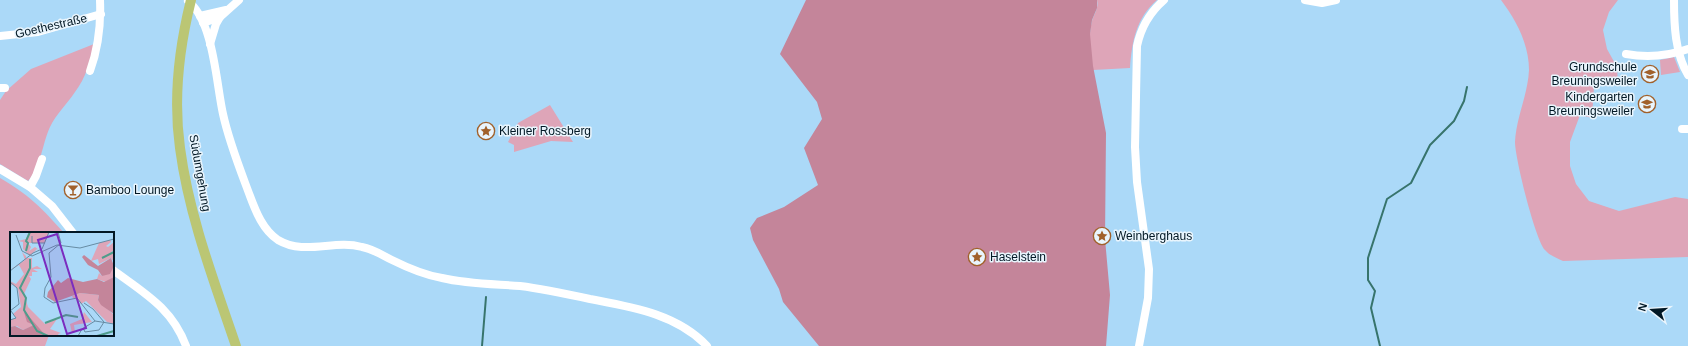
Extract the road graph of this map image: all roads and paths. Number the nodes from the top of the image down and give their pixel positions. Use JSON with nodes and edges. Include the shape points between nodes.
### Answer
{"nodes":[{"id":1,"x":100,"y":0,"type":"edge"},
{"id":2,"x":187,"y":0,"type":"edge"},
{"id":3,"x":191,"y":0,"type":"edge"},
{"id":4,"x":239,"y":0,"type":"edge"},
{"id":5,"x":1164,"y":0,"type":"edge"},
{"id":6,"x":1305,"y":0,"type":"edge"},
{"id":7,"x":1336,"y":0,"type":"edge"},
{"id":8,"x":1674,"y":0,"type":"edge"},
{"id":9,"x":226,"y":10,"type":"junction"},
{"id":10,"x":101,"y":14,"type":"junction"},
{"id":11,"x":220,"y":17,"type":"junction"},
{"id":12,"x":202,"y":19,"type":"junction"},
{"id":13,"x":0,"y":36,"type":"edge"},
{"id":14,"x":210,"y":45,"type":"junction"},
{"id":15,"x":1688,"y":48,"type":"edge"},
{"id":16,"x":1679,"y":53,"type":"junction"},
{"id":17,"x":1626,"y":54,"type":"dead end"},
{"id":18,"x":90,"y":71,"type":"dead end"},
{"id":19,"x":1688,"y":75,"type":"edge"},
{"id":20,"x":42,"y":159,"type":"dead end"},
{"id":21,"x":0,"y":169,"type":"edge"},
{"id":22,"x":30,"y":188,"type":"junction"},
{"id":23,"x":73,"y":232,"type":"edge"},
{"id":24,"x":114,"y":271,"type":"edge"},
{"id":25,"x":186,"y":346,"type":"edge"},
{"id":26,"x":236,"y":346,"type":"edge"},
{"id":27,"x":708,"y":346,"type":"edge"},
{"id":28,"x":1139,"y":346,"type":"edge"}],
"edges":[{"from":1,"to":10,"type":"street"},
{"from":2,"to":12,"type":"street"},
{"from":3,"to":26,"type":"main road","name":"Südumgehung","via":[[178,79],[180,147],[194,217]]},
{"from":4,"to":9,"type":"street"},
{"from":5,"to":28,"type":"street","via":[[1147,18],[1137,46],[1135,147],[1149,269],[1148,298]]},
{"from":6,"to":7,"type":"street","via":[[1322,3]]},
{"from":8,"to":16,"type":"street"},
{"from":9,"to":11,"type":"street"},
{"from":9,"to":12,"type":"street"},
{"from":10,"to":13,"type":"street","name":"Goethestraße","via":[[38,32]]},
{"from":10,"to":18,"type":"street"},
{"from":11,"to":12,"type":"street"},
{"from":11,"to":14,"type":"street"},
{"from":12,"to":14,"type":"street"},
{"from":14,"to":27,"type":"street","via":[[223,115],[241,173],[261,222],[278,240],[299,248],[350,245],[362,247],[407,268],[441,278],[541,289],[641,310],[684,327]]},
{"from":15,"to":16,"type":"street"},
{"from":16,"to":17,"type":"street","via":[[1656,56]]},
{"from":16,"to":19,"type":"street"},
{"from":20,"to":22,"type":"street"},
{"from":21,"to":22,"type":"street"},
{"from":22,"to":23,"type":"street","via":[[52,206]]},
{"from":24,"to":25,"type":"street","via":[[156,301],[175,323]]}]}
